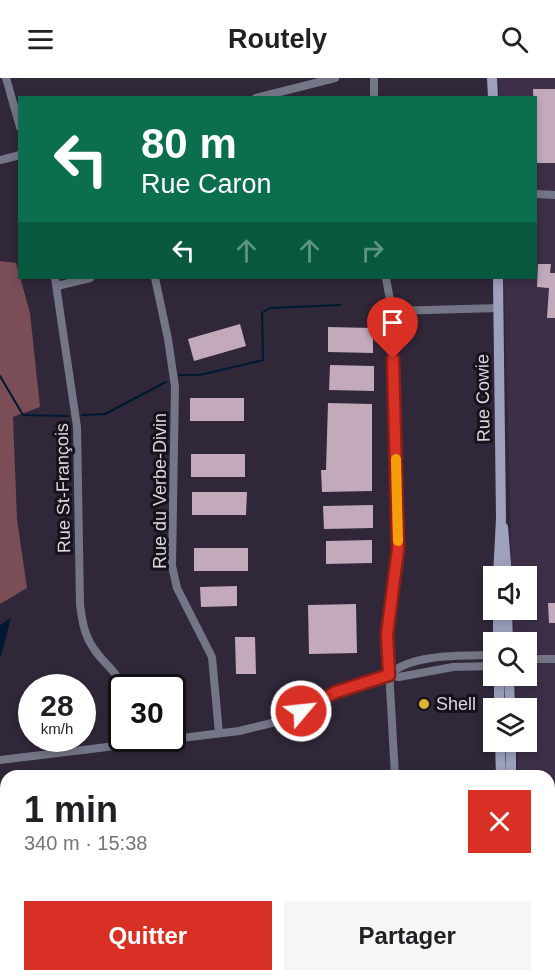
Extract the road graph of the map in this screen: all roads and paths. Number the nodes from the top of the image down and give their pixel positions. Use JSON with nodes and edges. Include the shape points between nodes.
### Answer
{"nodes":[{"id":1,"x":6,"y":78,"type":"edge"},
{"id":2,"x":335,"y":78,"type":"edge"},
{"id":3,"x":374,"y":78,"type":"edge"},
{"id":4,"x":492,"y":78,"type":"edge"},
{"id":5,"x":264,"y":96,"type":"edge"},
{"id":6,"x":374,"y":96,"type":"edge"},
{"id":7,"x":493,"y":96,"type":"edge"},
{"id":8,"x":18,"y":120,"type":"edge"},
{"id":9,"x":18,"y":156,"type":"edge"},
{"id":10,"x":0,"y":160,"type":"edge"},
{"id":11,"x":537,"y":194,"type":"edge"},
{"id":12,"x":555,"y":195,"type":"edge"},
{"id":13,"x":82,"y":279,"type":"edge"},
{"id":14,"x":155,"y":279,"type":"edge"},
{"id":15,"x":386,"y":279,"type":"edge"},
{"id":16,"x":498,"y":279,"type":"edge"},
{"id":17,"x":56,"y":282,"type":"edge"},
{"id":18,"x":499,"y":308,"type":"junction"},
{"id":19,"x":392,"y":311,"type":"junction"},
{"id":20,"x":501,"y":518,"type":"junction"},
{"id":21,"x":499,"y":566,"type":"edge"},
{"id":22,"x":507,"y":566,"type":"edge"},
{"id":23,"x":483,"y":655,"type":"edge"},
{"id":24,"x":442,"y":657,"type":"junction"},
{"id":25,"x":537,"y":659,"type":"edge"},
{"id":26,"x":555,"y":659,"type":"edge"},
{"id":27,"x":483,"y":667,"type":"edge"},
{"id":28,"x":443,"y":669,"type":"junction"},
{"id":29,"x":116,"y":674,"type":"edge"},
{"id":30,"x":389,"y":675,"type":"junction"},
{"id":31,"x":219,"y":733,"type":"junction"},
{"id":32,"x":186,"y":736,"type":"edge"},
{"id":33,"x":108,"y":743,"type":"edge"},
{"id":34,"x":500,"y":752,"type":"edge"},
{"id":35,"x":511,"y":752,"type":"edge"},
{"id":36,"x":0,"y":760,"type":"edge"},
{"id":37,"x":395,"y":770,"type":"edge"},
{"id":38,"x":501,"y":770,"type":"edge"},
{"id":39,"x":512,"y":770,"type":"edge"}],
"edges":[{"from":1,"to":8,"type":"street"},
{"from":2,"to":5,"type":"street"},
{"from":3,"to":6,"type":"street"},
{"from":4,"to":7,"type":"main road"},
{"from":9,"to":10,"type":"street"},
{"from":11,"to":12,"type":"street"},
{"from":13,"to":17,"type":"street"},
{"from":14,"to":31,"type":"street","name":"Rue du Verbe-Divin","via":[[175,387],[172,566],[177,588],[212,657]]},
{"from":15,"to":19,"type":"street"},
{"from":16,"to":18,"type":"main road","name":"Rue Cowie"},
{"from":17,"to":29,"type":"street","name":"Rue St-François","via":[[77,427],[80,604],[84,630],[94,650]]},
{"from":18,"to":19,"type":"street"},
{"from":18,"to":20,"type":"main road","name":"Rue Cowie"},
{"from":19,"to":30,"type":"street","via":[[398,549],[387,634]]},
{"from":20,"to":21,"type":"main road","name":"Rue Cowie"},
{"from":20,"to":22,"type":"main road","name":"Rue Cowie"},
{"from":23,"to":24,"type":"street"},
{"from":24,"to":28,"type":"street"},
{"from":24,"to":30,"type":"street","via":[[396,668]]},
{"from":25,"to":26,"type":"street"},
{"from":27,"to":28,"type":"street"},
{"from":28,"to":30,"type":"street","via":[[399,677]]},
{"from":30,"to":31,"type":"street","via":[[336,692],[284,720]]},
{"from":30,"to":37,"type":"street"},
{"from":31,"to":32,"type":"street"},
{"from":33,"to":36,"type":"street"},
{"from":34,"to":38,"type":"main road"},
{"from":35,"to":39,"type":"main road"}]}
